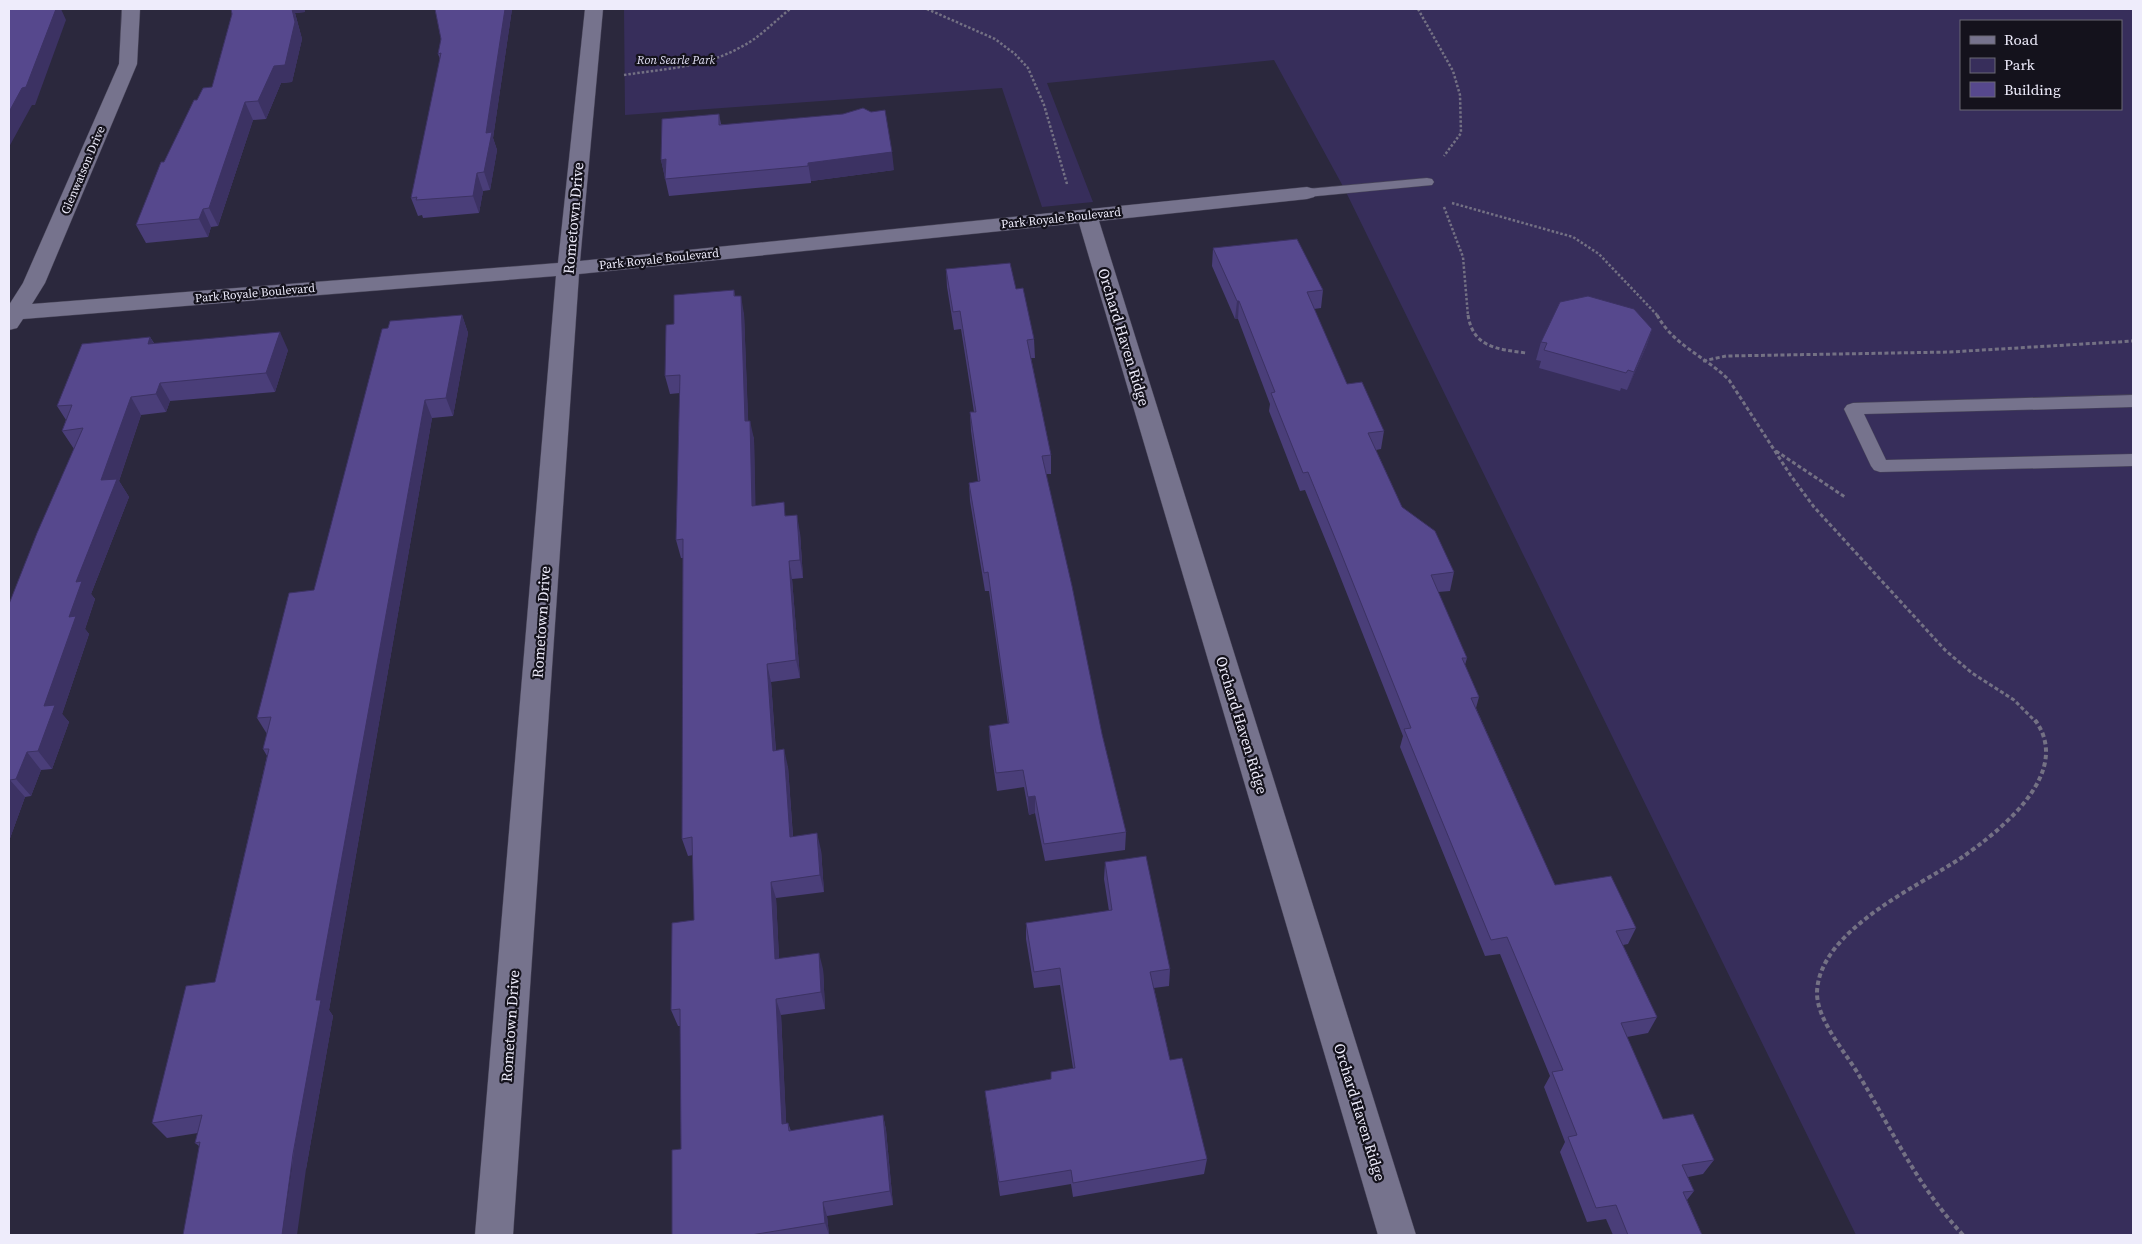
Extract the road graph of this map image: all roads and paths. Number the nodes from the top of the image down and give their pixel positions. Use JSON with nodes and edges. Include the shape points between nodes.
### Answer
{"nodes":[{"id":1,"x":131,"y":9,"type":"edge"},
{"id":2,"x":594,"y":9,"type":"edge"},
{"id":3,"x":790,"y":9,"type":"edge"},
{"id":4,"x":927,"y":9,"type":"edge"},
{"id":5,"x":1418,"y":9,"type":"edge"},
{"id":6,"x":586,"y":81,"type":"junction"},
{"id":7,"x":1427,"y":182,"type":"junction"},
{"id":8,"x":1308,"y":194,"type":"joint"},
{"id":9,"x":1442,"y":200,"type":"junction"},
{"id":10,"x":1087,"y":215,"type":"junction"},
{"id":11,"x":568,"y":269,"type":"junction"},
{"id":12,"x":11,"y":316,"type":"edge"},
{"id":13,"x":2133,"y":341,"type":"edge"},
{"id":14,"x":1526,"y":353,"type":"dead end"},
{"id":15,"x":1703,"y":361,"type":"junction"},
{"id":16,"x":2133,"y":401,"type":"edge"},
{"id":17,"x":1775,"y":450,"type":"junction"},
{"id":18,"x":2133,"y":460,"type":"edge"},
{"id":19,"x":1845,"y":496,"type":"dead end"},
{"id":20,"x":494,"y":1235,"type":"edge"},
{"id":21,"x":1397,"y":1235,"type":"edge"},
{"id":22,"x":1963,"y":1235,"type":"edge"}],
"edges":[{"from":1,"to":12,"type":"street","name":"Glenwatson Drive","via":[[128,64],[34,283]]},
{"from":2,"to":6,"type":"street","name":"Rometown Drive"},
{"from":3,"to":6,"type":"path","via":[[735,51],[695,64]]},
{"from":4,"to":10,"type":"path","via":[[995,39],[1028,68],[1044,105],[1071,198]]},
{"from":5,"to":7,"type":"path","via":[[1453,71],[1460,95],[1460,133],[1425,177]]},
{"from":6,"to":11,"type":"street","name":"Rometown Drive"},
{"from":7,"to":8,"type":"lane"},
{"from":7,"to":9,"type":"path"},
{"from":8,"to":10,"type":"street","name":"Park Royale Boulevard"},
{"from":9,"to":14,"type":"path","via":[[1463,258],[1468,295],[1467,320],[1475,338],[1496,348]]},
{"from":9,"to":15,"type":"path","via":[[1573,237],[1599,254],[1656,312],[1678,344]]},
{"from":10,"to":11,"type":"street","name":"Park Royale Boulevard"},
{"from":10,"to":21,"type":"street","name":"Orchard Haven Ridge"},
{"from":11,"to":12,"type":"street","name":"Park Royale Boulevard"},
{"from":11,"to":20,"type":"street","name":"Rometown Drive"},
{"from":13,"to":15,"type":"path","via":[[1950,352],[1726,356]]},
{"from":15,"to":17,"type":"path","via":[[1727,377]]},
{"from":16,"to":18,"type":"lane","via":[[1853,409],[1880,466]]},
{"from":17,"to":19,"type":"path"},
{"from":17,"to":22,"type":"path","via":[[1809,501],[1921,627],[1968,670],[2016,701],[2040,725],[2046,753],[2039,782],[2028,798],[1978,846],[1919,881],[1870,916],[1835,947],[1823,967],[1816,994],[1827,1025],[1892,1135],[1930,1196]]}]}
